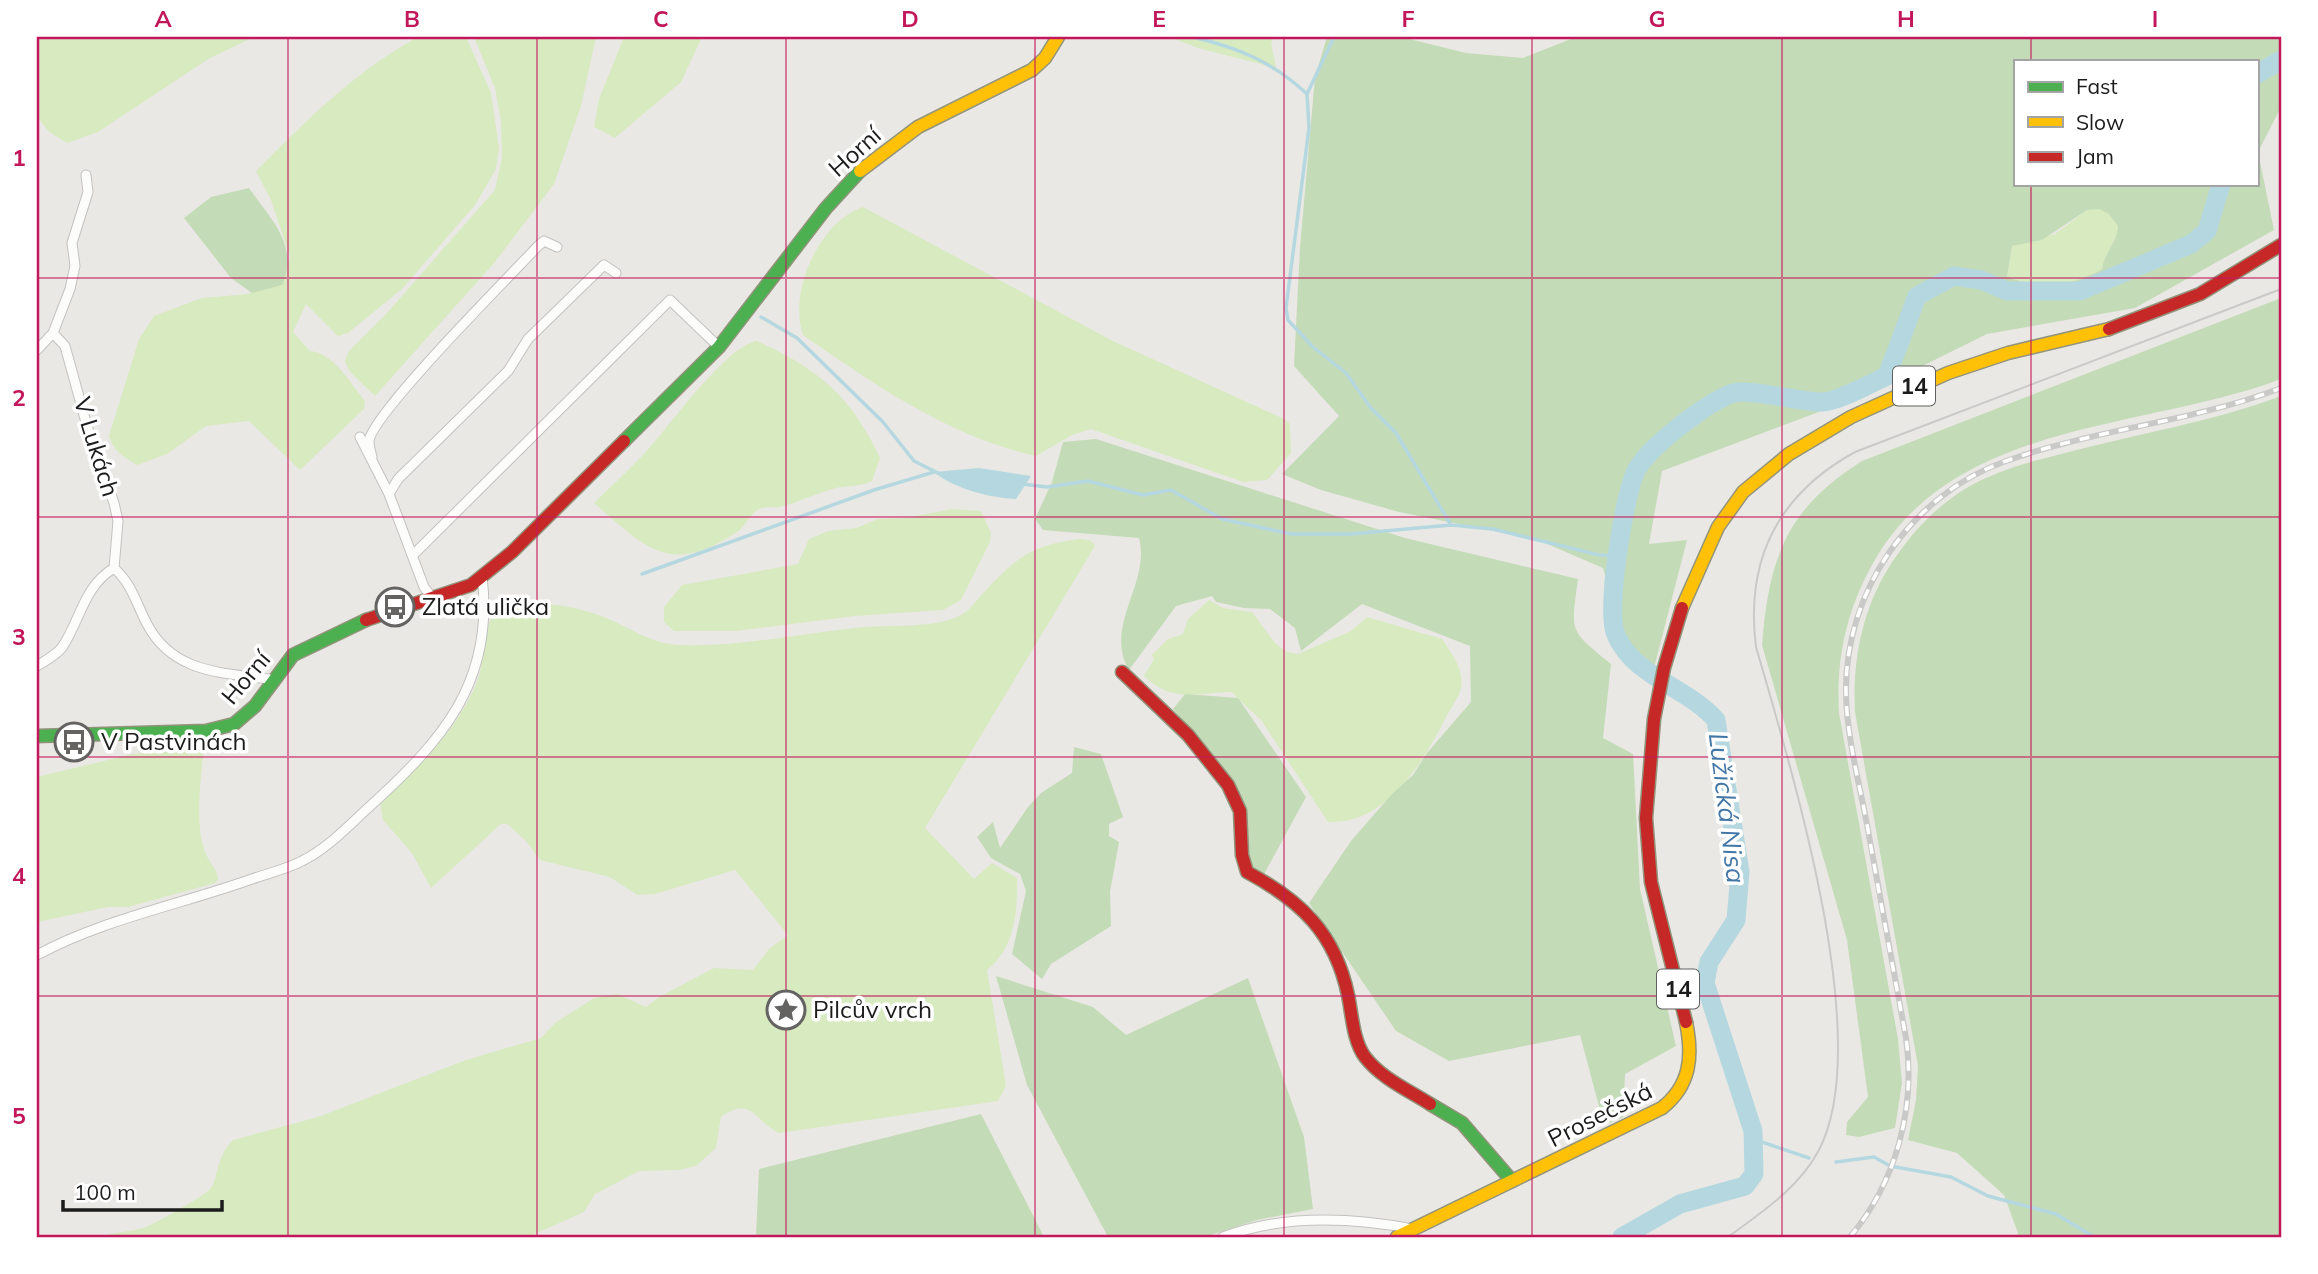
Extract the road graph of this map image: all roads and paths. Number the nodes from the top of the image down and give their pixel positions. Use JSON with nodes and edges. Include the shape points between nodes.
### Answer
{"nodes":[{"id":1,"x":1058,"y":37,"type":"edge"},
{"id":2,"x":86,"y":174,"type":"dead end"},
{"id":3,"x":2281,"y":245,"type":"edge"},
{"id":4,"x":557,"y":247,"type":"dead end"},
{"id":5,"x":615,"y":274,"type":"dead end"},
{"id":6,"x":53,"y":333,"type":"junction"},
{"id":7,"x":719,"y":347,"type":"junction"},
{"id":8,"x":37,"y":350,"type":"edge"},
{"id":9,"x":360,"y":437,"type":"dead end"},
{"id":10,"x":372,"y":457,"type":"junction"},
{"id":11,"x":389,"y":494,"type":"junction"},
{"id":12,"x":413,"y":555,"type":"junction"},
{"id":13,"x":114,"y":568,"type":"junction"},
{"id":14,"x":482,"y":576,"type":"junction"},
{"id":15,"x":433,"y":599,"type":"junction"},
{"id":16,"x":37,"y":666,"type":"edge"},
{"id":17,"x":1122,"y":672,"type":"dead end"},
{"id":18,"x":275,"y":680,"type":"junction"},
{"id":19,"x":37,"y":736,"type":"edge"},
{"id":20,"x":37,"y":955,"type":"edge"},
{"id":21,"x":1512,"y":1181,"type":"junction"},
{"id":22,"x":1414,"y":1229,"type":"junction"},
{"id":23,"x":1223,"y":1237,"type":"edge"},
{"id":24,"x":1397,"y":1237,"type":"edge"}],
"edges":[{"from":1,"to":7,"type":"street","name":"Horní","via":[[1032,70],[918,127],[859,172]]},
{"from":2,"to":6,"type":"street","via":[[88,192],[72,243],[75,266]]},
{"from":3,"to":21,"type":"street","name":"Prosečská","number":"14","via":[[2222,282],[2146,317],[1976,362],[1933,378],[1786,456],[1745,490],[1711,538],[1690,585],[1665,667],[1648,760],[1648,862],[1691,1046],[1689,1076],[1666,1107]]},
{"from":4,"to":10,"type":"street","via":[[545,238],[387,411],[369,441]]},
{"from":5,"to":11,"type":"street","via":[[604,265],[528,339],[508,372],[398,479]]},
{"from":6,"to":8,"type":"street"},
{"from":6,"to":13,"type":"street","name":"V Lukách","via":[[65,346],[114,503],[118,521]]},
{"from":7,"to":12,"type":"street","via":[[670,300]]},
{"from":7,"to":14,"type":"street","name":"Horní","via":[[512,552]]},
{"from":9,"to":10,"type":"street"},
{"from":10,"to":11,"type":"street"},
{"from":11,"to":12,"type":"street"},
{"from":12,"to":15,"type":"street"},
{"from":13,"to":16,"type":"street","via":[[86,595],[62,649]]},
{"from":13,"to":18,"type":"street","via":[[128,580],[158,643],[179,660]]},
{"from":14,"to":15,"type":"street","name":"Horní"},
{"from":14,"to":20,"type":"street","via":[[485,601],[478,655],[463,701],[434,745],[323,849],[226,888],[69,937]]},
{"from":15,"to":18,"type":"street","name":"Horní","via":[[354,624],[293,655]]},
{"from":17,"to":21,"type":"street","via":[[1173,719],[1227,785],[1238,804],[1247,872],[1284,892],[1325,939],[1342,968],[1364,1056],[1387,1078],[1462,1123]]},
{"from":18,"to":19,"type":"street","name":"Horní","via":[[234,724],[206,732]]},
{"from":21,"to":22,"type":"street","name":"Prosečská","number":"14"},
{"from":22,"to":23,"type":"street","via":[[1307,1219]]},
{"from":22,"to":24,"type":"street","name":"Prosečská","number":"14"}]}
